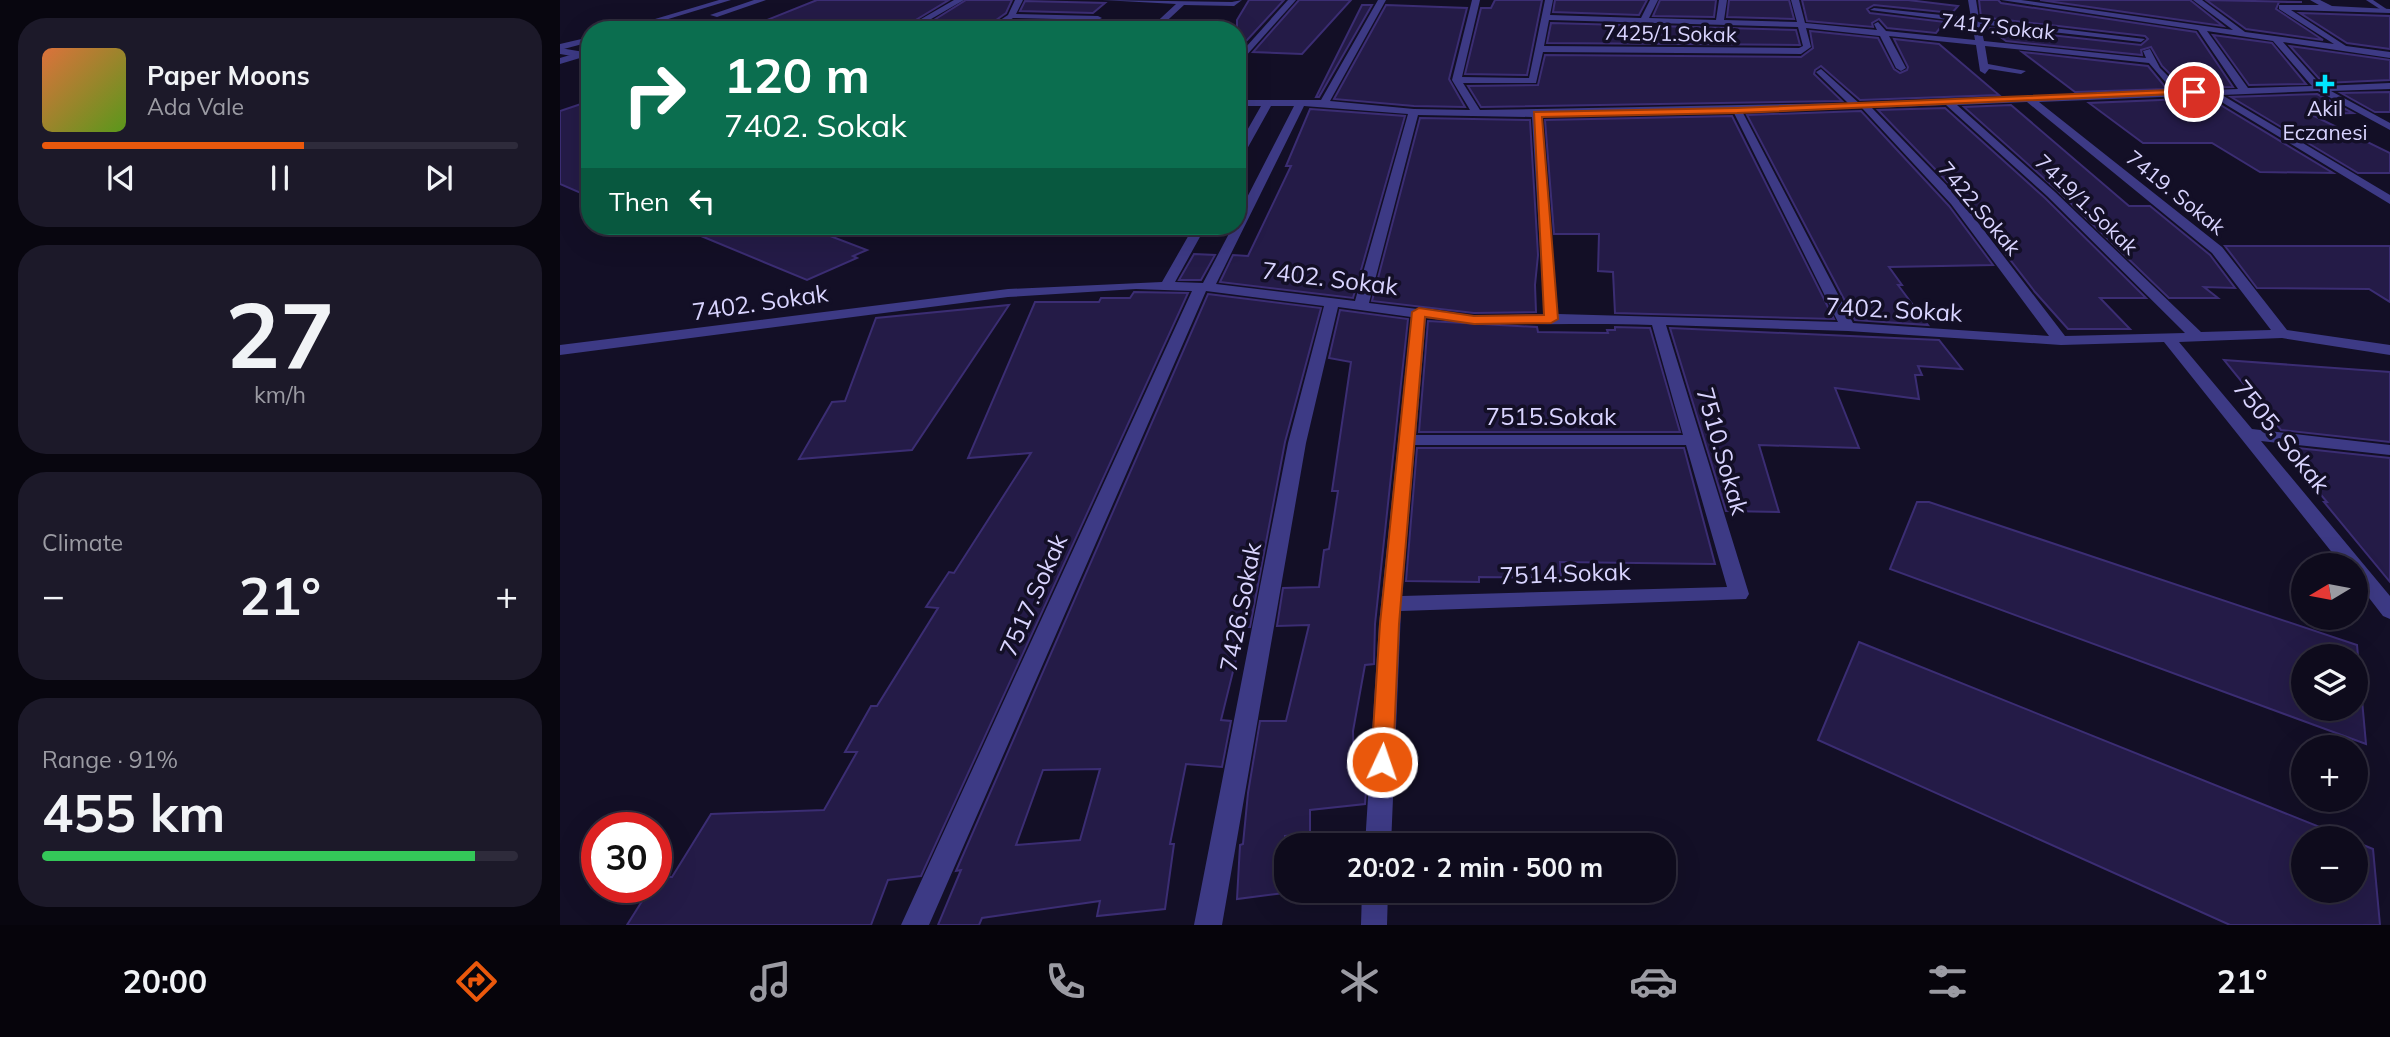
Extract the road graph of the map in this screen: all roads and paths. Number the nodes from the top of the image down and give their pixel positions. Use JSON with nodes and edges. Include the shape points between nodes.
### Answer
{"nodes":[{"id":1,"x":727,"y":0,"type":"edge"},
{"id":2,"x":762,"y":0,"type":"edge"},
{"id":3,"x":960,"y":0,"type":"edge"},
{"id":4,"x":1019,"y":0,"type":"edge"},
{"id":5,"x":1106,"y":0,"type":"edge"},
{"id":6,"x":1292,"y":0,"type":"edge"},
{"id":7,"x":1382,"y":0,"type":"edge"},
{"id":8,"x":1476,"y":0,"type":"edge"},
{"id":9,"x":1549,"y":0,"type":"edge"},
{"id":10,"x":1654,"y":0,"type":"edge"},
{"id":11,"x":1723,"y":0,"type":"edge"},
{"id":12,"x":1795,"y":0,"type":"edge"},
{"id":13,"x":1869,"y":0,"type":"edge"},
{"id":14,"x":1972,"y":0,"type":"edge"},
{"id":15,"x":2005,"y":0,"type":"edge"},
{"id":16,"x":2090,"y":0,"type":"edge"},
{"id":17,"x":2197,"y":0,"type":"edge"},
{"id":18,"x":2314,"y":0,"type":"edge"},
{"id":19,"x":2369,"y":0,"type":"edge"},
{"id":20,"x":1123,"y":1,"type":"edge"},
{"id":21,"x":1148,"y":1,"type":"edge"},
{"id":22,"x":1183,"y":2,"type":"junction"},
{"id":23,"x":1236,"y":2,"type":"edge"},
{"id":24,"x":2033,"y":2,"type":"edge"},
{"id":25,"x":2330,"y":8,"type":"junction"},
{"id":26,"x":1874,"y":10,"type":"junction"},
{"id":27,"x":2388,"y":10,"type":"edge"},
{"id":28,"x":2098,"y":14,"type":"junction"},
{"id":29,"x":1011,"y":16,"type":"junction"},
{"id":30,"x":1545,"y":17,"type":"junction"},
{"id":31,"x":1098,"y":18,"type":"junction"},
{"id":32,"x":700,"y":19,"type":"dead end"},
{"id":33,"x":2133,"y":19,"type":"junction"},
{"id":34,"x":1644,"y":20,"type":"junction"},
{"id":35,"x":654,"y":21,"type":"edge"},
{"id":36,"x":922,"y":21,"type":"edge"},
{"id":37,"x":1003,"y":21,"type":"edge"},
{"id":38,"x":1094,"y":21,"type":"edge"},
{"id":39,"x":1162,"y":21,"type":"edge"},
{"id":40,"x":1976,"y":22,"type":"junction"},
{"id":41,"x":1720,"y":23,"type":"junction"},
{"id":42,"x":1801,"y":25,"type":"junction"},
{"id":43,"x":2201,"y":29,"type":"junction"},
{"id":44,"x":1881,"y":32,"type":"junction"},
{"id":45,"x":2245,"y":35,"type":"junction"},
{"id":46,"x":2141,"y":39,"type":"junction"},
{"id":47,"x":2276,"y":39,"type":"junction"},
{"id":48,"x":581,"y":42,"type":"edge"},
{"id":49,"x":1980,"y":42,"type":"junction"},
{"id":50,"x":560,"y":49,"type":"edge"},
{"id":51,"x":1539,"y":49,"type":"junction"},
{"id":52,"x":2347,"y":50,"type":"junction"},
{"id":53,"x":581,"y":53,"type":"edge"},
{"id":54,"x":1246,"y":53,"type":"edge"},
{"id":55,"x":2390,"y":55,"type":"edge"},
{"id":56,"x":581,"y":56,"type":"edge"},
{"id":57,"x":560,"y":61,"type":"edge"},
{"id":58,"x":2152,"y":61,"type":"junction"},
{"id":59,"x":1901,"y":68,"type":"dead end"},
{"id":60,"x":2021,"y":71,"type":"dead end"},
{"id":61,"x":1821,"y":72,"type":"dead end"},
{"id":62,"x":1457,"y":80,"type":"junction"},
{"id":63,"x":2390,"y":86,"type":"edge"},
{"id":64,"x":2319,"y":88,"type":"junction"},
{"id":65,"x":2244,"y":89,"type":"junction"},
{"id":66,"x":2209,"y":91,"type":"junction"},
{"id":67,"x":2179,"y":92,"type":"junction"},
{"id":68,"x":2028,"y":98,"type":"junction"},
{"id":69,"x":1947,"y":101,"type":"junction"},
{"id":70,"x":1246,"y":103,"type":"edge"},
{"id":71,"x":1324,"y":103,"type":"junction"},
{"id":72,"x":1267,"y":104,"type":"junction"},
{"id":73,"x":1300,"y":104,"type":"junction"},
{"id":74,"x":1860,"y":105,"type":"junction"},
{"id":75,"x":1737,"y":110,"type":"junction"},
{"id":76,"x":1414,"y":112,"type":"junction"},
{"id":77,"x":1477,"y":113,"type":"junction"},
{"id":78,"x":1537,"y":114,"type":"junction"},
{"id":79,"x":2390,"y":127,"type":"edge"},
{"id":80,"x":1246,"y":142,"type":"edge"},
{"id":81,"x":2390,"y":200,"type":"edge"},
{"id":82,"x":1246,"y":207,"type":"edge"},
{"id":83,"x":1195,"y":235,"type":"edge"},
{"id":84,"x":1231,"y":235,"type":"edge"},
{"id":85,"x":1166,"y":286,"type":"junction"},
{"id":86,"x":1204,"y":287,"type":"junction"},
{"id":87,"x":1332,"y":301,"type":"junction"},
{"id":88,"x":1361,"y":304,"type":"junction"},
{"id":89,"x":1419,"y":312,"type":"junction"},
{"id":90,"x":1551,"y":319,"type":"junction"},
{"id":91,"x":1658,"y":322,"type":"junction"},
{"id":92,"x":1848,"y":327,"type":"junction"},
{"id":93,"x":2282,"y":334,"type":"junction"},
{"id":94,"x":2197,"y":337,"type":"junction"},
{"id":95,"x":2170,"y":340,"type":"junction"},
{"id":96,"x":2061,"y":341,"type":"junction"},
{"id":97,"x":560,"y":350,"type":"edge"},
{"id":98,"x":2390,"y":350,"type":"edge"},
{"id":99,"x":2248,"y":434,"type":"junction"},
{"id":100,"x":1409,"y":440,"type":"junction"},
{"id":101,"x":1694,"y":440,"type":"junction"},
{"id":102,"x":2390,"y":450,"type":"edge"},
{"id":103,"x":2343,"y":553,"type":"edge"},
{"id":104,"x":2368,"y":584,"type":"edge"},
{"id":105,"x":1739,"y":594,"type":"joint"},
{"id":106,"x":1393,"y":604,"type":"junction"},
{"id":107,"x":2390,"y":611,"type":"edge"},
{"id":108,"x":1379,"y":833,"type":"edge"},
{"id":109,"x":1375,"y":903,"type":"edge"},
{"id":110,"x":1374,"y":924,"type":"edge"},
{"id":111,"x":915,"y":925,"type":"edge"},
{"id":112,"x":1208,"y":925,"type":"edge"}],
"edges":[{"from":1,"to":35,"type":"street"},
{"from":2,"to":32,"type":"street"},
{"from":3,"to":36,"type":"street"},
{"from":4,"to":29,"type":"street"},
{"from":5,"to":20,"type":"street"},
{"from":6,"to":54,"type":"street"},
{"from":7,"to":71,"type":"street"},
{"from":8,"to":62,"type":"street"},
{"from":9,"to":30,"type":"street"},
{"from":10,"to":34,"type":"street"},
{"from":11,"to":41,"type":"street"},
{"from":12,"to":42,"type":"street"},
{"from":13,"to":26,"type":"street"},
{"from":14,"to":40,"type":"street"},
{"from":15,"to":24,"type":"street"},
{"from":16,"to":28,"type":"street"},
{"from":17,"to":45,"type":"street"},
{"from":18,"to":25,"type":"street"},
{"from":19,"to":27,"type":"lane"},
{"from":20,"to":21,"type":"street"},
{"from":20,"to":31,"type":"street"},
{"from":21,"to":22,"type":"street"},
{"from":22,"to":23,"type":"street"},
{"from":22,"to":39,"type":"street"},
{"from":24,"to":28,"type":"street"},
{"from":25,"to":27,"type":"street"},
{"from":25,"to":52,"type":"street","via":[[2282,7]]},
{"from":26,"to":40,"type":"street"},
{"from":26,"to":44,"type":"street"},
{"from":28,"to":33,"type":"street"},
{"from":29,"to":31,"type":"street"},
{"from":29,"to":37,"type":"street"},
{"from":30,"to":34,"type":"street","name":"7417.Sokak"},
{"from":30,"to":51,"type":"street"},
{"from":31,"to":38,"type":"street"},
{"from":33,"to":43,"type":"street"},
{"from":33,"to":46,"type":"street"},
{"from":34,"to":41,"type":"street","name":"7417.Sokak"},
{"from":40,"to":46,"type":"street"},
{"from":40,"to":49,"type":"street"},
{"from":41,"to":42,"type":"street","name":"7417.Sokak"},
{"from":42,"to":44,"type":"street","name":"7417.Sokak"},
{"from":42,"to":51,"type":"street","name":"7425/1.Sokak","via":[[1807,47],[1801,51]]},
{"from":43,"to":45,"type":"street"},
{"from":43,"to":65,"type":"street"},
{"from":44,"to":49,"type":"street","name":"7417.Sokak"},
{"from":44,"to":59,"type":"street"},
{"from":45,"to":47,"type":"street"},
{"from":46,"to":58,"type":"street"},
{"from":47,"to":52,"type":"street"},
{"from":47,"to":64,"type":"street"},
{"from":48,"to":50,"type":"street"},
{"from":49,"to":58,"type":"street","name":"7417.Sokak"},
{"from":49,"to":60,"type":"street","via":[[1985,69]]},
{"from":50,"to":53,"type":"street"},
{"from":51,"to":62,"type":"street","via":[[1533,81]]},
{"from":52,"to":55,"type":"street"},
{"from":56,"to":57,"type":"street"},
{"from":58,"to":67,"type":"street"},
{"from":61,"to":74,"type":"street","name":"7422.Sokak"},
{"from":62,"to":77,"type":"street"},
{"from":63,"to":64,"type":"street"},
{"from":64,"to":65,"type":"street"},
{"from":64,"to":79,"type":"street"},
{"from":65,"to":66,"type":"street"},
{"from":66,"to":67,"type":"street"},
{"from":66,"to":81,"type":"street"},
{"from":67,"to":68,"type":"street"},
{"from":68,"to":69,"type":"street"},
{"from":68,"to":93,"type":"street","name":"7419. Sokak","via":[[2217,250]]},
{"from":69,"to":74,"type":"street"},
{"from":69,"to":94,"type":"street","name":"7419/1.Sokak","via":[[2051,194]]},
{"from":70,"to":72,"type":"street"},
{"from":71,"to":73,"type":"street"},
{"from":71,"to":76,"type":"street"},
{"from":72,"to":73,"type":"street"},
{"from":72,"to":80,"type":"street"},
{"from":73,"to":82,"type":"street","name":"7517.Sokak"},
{"from":74,"to":75,"type":"street"},
{"from":74,"to":96,"type":"street","name":"7422.Sokak","via":[[1955,201]]},
{"from":75,"to":78,"type":"street"},
{"from":75,"to":92,"type":"street"},
{"from":76,"to":77,"type":"street"},
{"from":76,"to":88,"type":"street"},
{"from":77,"to":78,"type":"street"},
{"from":78,"to":90,"type":"street"},
{"from":83,"to":85,"type":"street"},
{"from":84,"to":86,"type":"street","name":"7517.Sokak"},
{"from":85,"to":86,"type":"street","name":"7402. Sokak"},
{"from":85,"to":97,"type":"street","name":"7402. Sokak","via":[[1008,293]]},
{"from":86,"to":87,"type":"street","name":"7402. Sokak"},
{"from":86,"to":111,"type":"street","name":"7517.Sokak"},
{"from":87,"to":88,"type":"street","name":"7402. Sokak"},
{"from":87,"to":112,"type":"street","name":"7426.Sokak","via":[[1297,443]]},
{"from":88,"to":89,"type":"street","name":"7402. Sokak"},
{"from":89,"to":90,"type":"street","name":"7402. Sokak","via":[[1474,320]]},
{"from":89,"to":100,"type":"street"},
{"from":90,"to":91,"type":"street","name":"7402. Sokak"},
{"from":91,"to":92,"type":"street","name":"7402. Sokak"},
{"from":91,"to":101,"type":"street","name":"7510.Sokak"},
{"from":92,"to":96,"type":"street","name":"7402. Sokak"},
{"from":93,"to":94,"type":"street","name":"7402. Sokak"},
{"from":93,"to":98,"type":"street","name":"7402. Sokak"},
{"from":94,"to":95,"type":"street","name":"7402. Sokak"},
{"from":95,"to":96,"type":"street","name":"7402. Sokak"},
{"from":95,"to":99,"type":"street","name":"7505. Sokak"},
{"from":99,"to":102,"type":"street"},
{"from":99,"to":103,"type":"street","name":"7505. Sokak"},
{"from":100,"to":101,"type":"street","name":"7515.Sokak"},
{"from":100,"to":106,"type":"street"},
{"from":101,"to":105,"type":"street","name":"7510.Sokak"},
{"from":104,"to":107,"type":"street","name":"7505. Sokak"},
{"from":105,"to":106,"type":"street","name":"7514.Sokak"},
{"from":106,"to":108,"type":"street"},
{"from":109,"to":110,"type":"street"}]}
